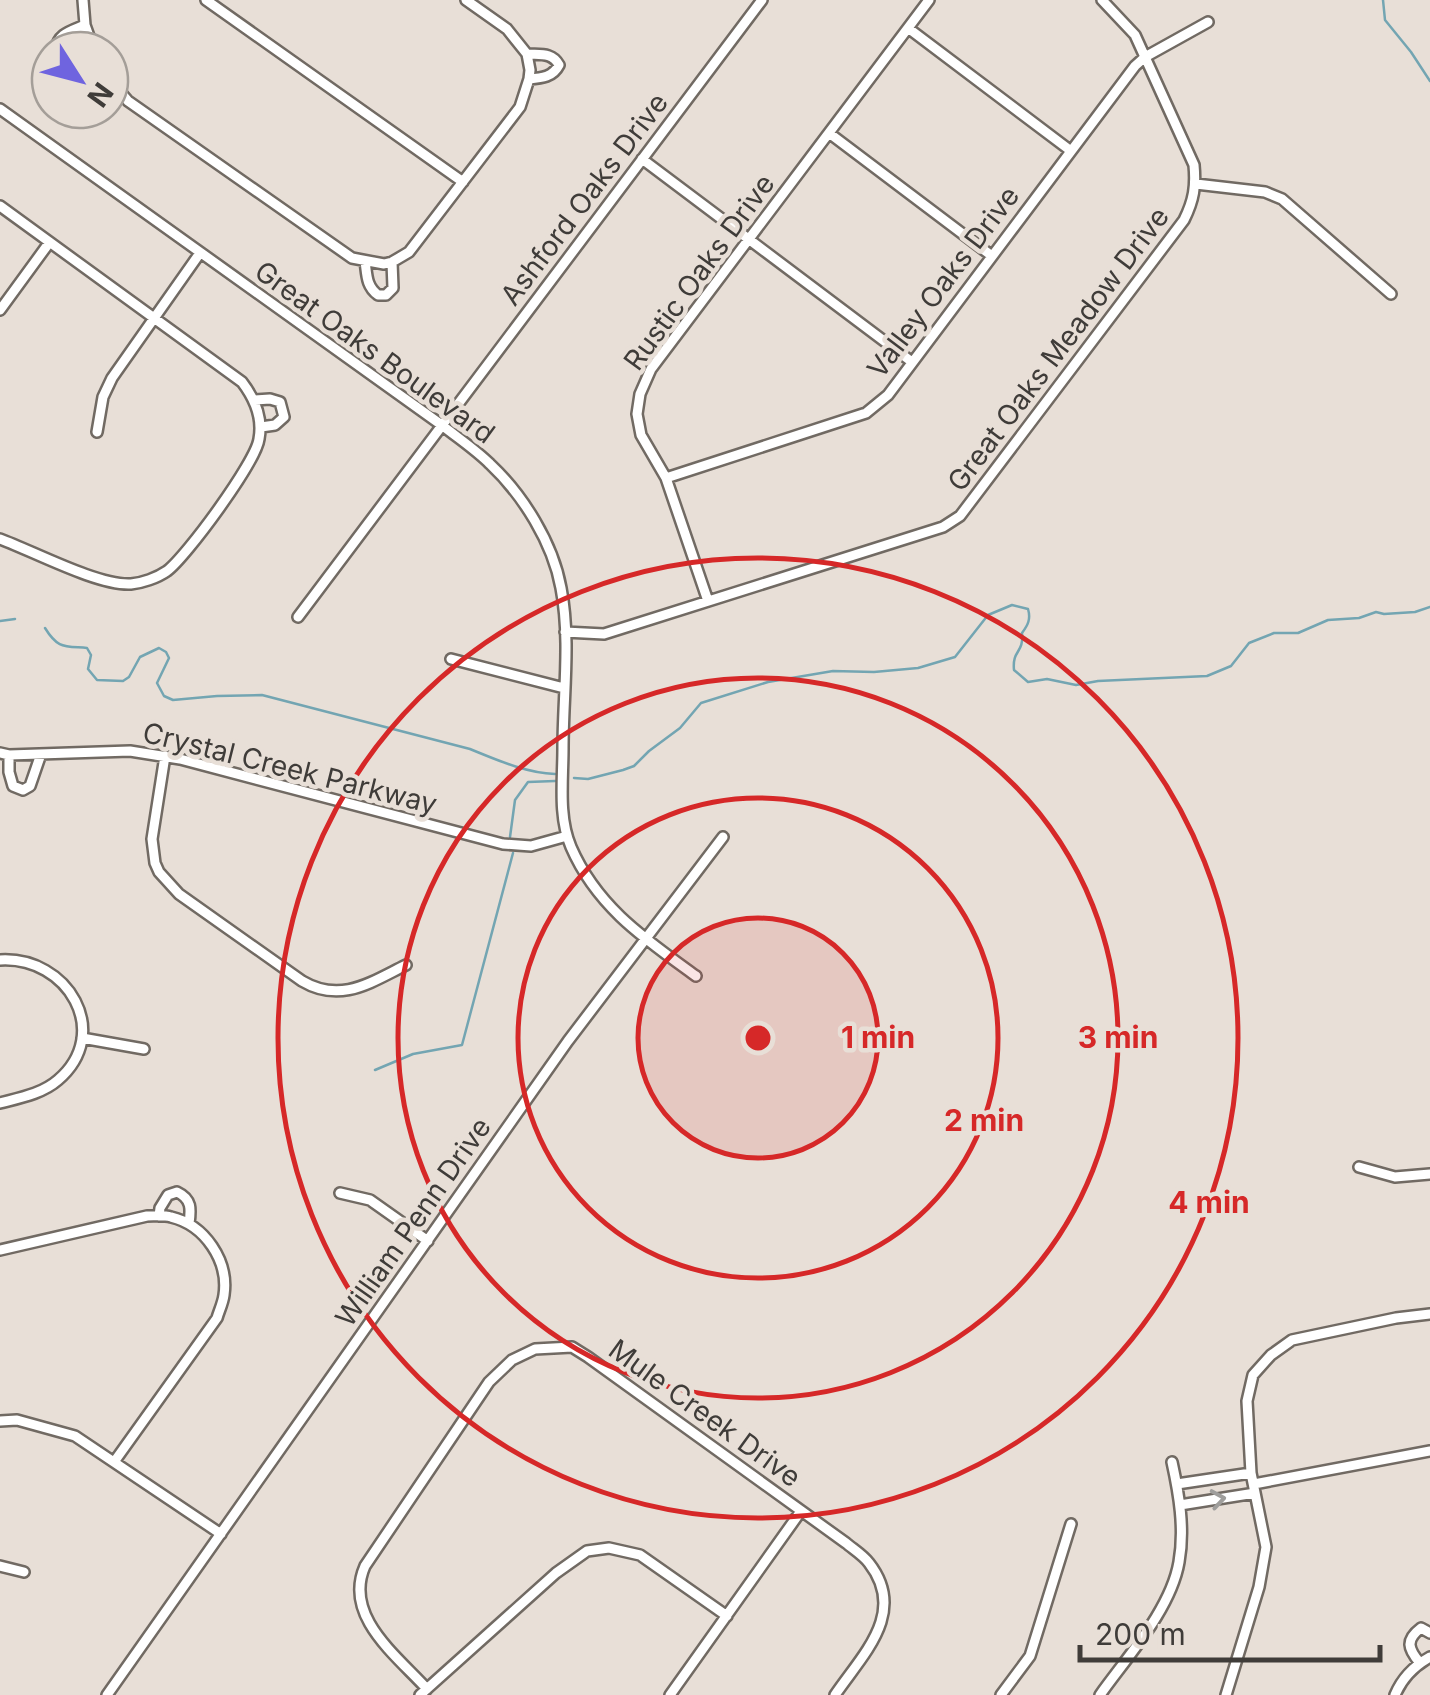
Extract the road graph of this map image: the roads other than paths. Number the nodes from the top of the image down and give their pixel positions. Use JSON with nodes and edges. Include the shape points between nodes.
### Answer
{"nodes":[{"id":1,"x":83,"y":0,"type":"edge"},
{"id":2,"x":206,"y":0,"type":"edge"},
{"id":3,"x":466,"y":0,"type":"edge"},
{"id":4,"x":762,"y":0,"type":"edge"},
{"id":5,"x":929,"y":0,"type":"edge"},
{"id":6,"x":1102,"y":0,"type":"edge"},
{"id":7,"x":1208,"y":22,"type":"dead end"},
{"id":8,"x":85,"y":25,"type":"junction"},
{"id":9,"x":908,"y":28,"type":"junction"},
{"id":10,"x":74,"y":30,"type":"edge"},
{"id":11,"x":87,"y":30,"type":"edge"},
{"id":12,"x":526,"y":54,"type":"junction"},
{"id":13,"x":1145,"y":57,"type":"junction"},
{"id":14,"x":529,"y":80,"type":"junction"},
{"id":15,"x":130,"y":102,"type":"edge"},
{"id":16,"x":0,"y":109,"type":"edge"},
{"id":17,"x":829,"y":133,"type":"junction"},
{"id":18,"x":1071,"y":151,"type":"junction"},
{"id":19,"x":642,"y":159,"type":"junction"},
{"id":20,"x":464,"y":182,"type":"junction"},
{"id":21,"x":1196,"y":184,"type":"junction"},
{"id":22,"x":0,"y":206,"type":"edge"},
{"id":23,"x":748,"y":240,"type":"junction"},
{"id":24,"x":49,"y":243,"type":"junction"},
{"id":25,"x":200,"y":253,"type":"junction"},
{"id":26,"x":992,"y":256,"type":"junction"},
{"id":27,"x":365,"y":261,"type":"junction"},
{"id":28,"x":392,"y":262,"type":"junction"},
{"id":29,"x":1392,"y":294,"type":"dead end"},
{"id":30,"x":0,"y":310,"type":"edge"},
{"id":31,"x":154,"y":318,"type":"junction"},
{"id":32,"x":912,"y":362,"type":"junction"},
{"id":33,"x":254,"y":400,"type":"junction"},
{"id":34,"x":442,"y":426,"type":"junction"},
{"id":35,"x":261,"y":427,"type":"junction"},
{"id":36,"x":97,"y":432,"type":"dead end"},
{"id":37,"x":666,"y":478,"type":"junction"},
{"id":38,"x":0,"y":539,"type":"edge"},
{"id":39,"x":708,"y":601,"type":"junction"},
{"id":40,"x":298,"y":617,"type":"dead end"},
{"id":41,"x":565,"y":632,"type":"junction"},
{"id":42,"x":451,"y":659,"type":"dead end"},
{"id":43,"x":564,"y":688,"type":"junction"},
{"id":44,"x":5,"y":754,"type":"edge"},
{"id":45,"x":41,"y":754,"type":"junction"},
{"id":46,"x":165,"y":756,"type":"junction"},
{"id":47,"x":567,"y":836,"type":"junction"},
{"id":48,"x":723,"y":836,"type":"dead end"},
{"id":49,"x":645,"y":938,"type":"junction"},
{"id":50,"x":0,"y":960,"type":"edge"},
{"id":51,"x":406,"y":965,"type":"dead end"},
{"id":52,"x":696,"y":976,"type":"dead end"},
{"id":53,"x":82,"y":1038,"type":"junction"},
{"id":54,"x":144,"y":1050,"type":"dead end"},
{"id":55,"x":0,"y":1104,"type":"edge"},
{"id":56,"x":1359,"y":1167,"type":"dead end"},
{"id":57,"x":1430,"y":1174,"type":"edge"},
{"id":58,"x":340,"y":1193,"type":"dead end"},
{"id":59,"x":159,"y":1216,"type":"junction"},
{"id":60,"x":189,"y":1224,"type":"junction"},
{"id":61,"x":428,"y":1240,"type":"junction"},
{"id":62,"x":0,"y":1250,"type":"edge"},
{"id":63,"x":1430,"y":1314,"type":"edge"},
{"id":64,"x":0,"y":1422,"type":"edge"},
{"id":65,"x":1430,"y":1451,"type":"edge"},
{"id":66,"x":114,"y":1462,"type":"junction"},
{"id":67,"x":1172,"y":1462,"type":"dead end"},
{"id":68,"x":1253,"y":1483,"type":"junction"},
{"id":69,"x":1177,"y":1484,"type":"junction"},
{"id":70,"x":1180,"y":1505,"type":"junction"},
{"id":71,"x":801,"y":1511,"type":"junction"},
{"id":72,"x":1071,"y":1524,"type":"dead end"},
{"id":73,"x":221,"y":1534,"type":"junction"},
{"id":74,"x":0,"y":1566,"type":"edge"},
{"id":75,"x":24,"y":1572,"type":"dead end"},
{"id":76,"x":727,"y":1616,"type":"junction"},
{"id":77,"x":1430,"y":1633,"type":"edge"},
{"id":78,"x":1425,"y":1660,"type":"edge"},
{"id":79,"x":423,"y":1692,"type":"edge"},
{"id":80,"x":107,"y":1695,"type":"edge"},
{"id":81,"x":670,"y":1695,"type":"edge"},
{"id":82,"x":834,"y":1695,"type":"edge"},
{"id":83,"x":1001,"y":1695,"type":"edge"},
{"id":84,"x":1100,"y":1695,"type":"edge"},
{"id":85,"x":1226,"y":1695,"type":"edge"},
{"id":86,"x":1395,"y":1695,"type":"edge"}],
"edges":[{"from":1,"to":8,"type":"street"},
{"from":2,"to":20,"type":"street"},
{"from":3,"to":12,"type":"street","via":[[507,29]]},
{"from":4,"to":19,"type":"street","name":"Ashford Oaks Drive"},
{"from":5,"to":9,"type":"street","name":"Rustic Oaks Drive"},
{"from":6,"to":13,"type":"street","name":"Great Oaks Meadow Drive"},
{"from":7,"to":13,"type":"street"},
{"from":8,"to":10,"type":"street"},
{"from":8,"to":11,"type":"street"},
{"from":9,"to":17,"type":"street","name":"Rustic Oaks Drive"},
{"from":9,"to":18,"type":"street"},
{"from":12,"to":14,"type":"street"},
{"from":12,"to":14,"type":"street","via":[[546,54],[559,65]]},
{"from":13,"to":18,"type":"street","name":"Valley Oaks Drive"},
{"from":13,"to":21,"type":"street","name":"Great Oaks Meadow Drive","via":[[1194,165]]},
{"from":14,"to":20,"type":"street","via":[[520,107]]},
{"from":15,"to":27,"type":"street"},
{"from":16,"to":25,"type":"street","name":"Great Oaks Boulevard"},
{"from":17,"to":23,"type":"street","name":"Rustic Oaks Drive"},
{"from":17,"to":26,"type":"street"},
{"from":18,"to":26,"type":"street","name":"Valley Oaks Drive"},
{"from":19,"to":23,"type":"street"},
{"from":19,"to":34,"type":"street","name":"Ashford Oaks Drive"},
{"from":20,"to":28,"type":"street","via":[[410,252]]},
{"from":21,"to":29,"type":"street","via":[[1282,199]]},
{"from":21,"to":39,"type":"street","name":"Great Oaks Meadow Drive","via":[[1184,220],[960,516]]},
{"from":22,"to":24,"type":"street"},
{"from":23,"to":32,"type":"street"},
{"from":23,"to":37,"type":"street","name":"Rustic Oaks Drive","via":[[651,369],[640,394],[640,435]]},
{"from":24,"to":30,"type":"street"},
{"from":24,"to":31,"type":"street"},
{"from":25,"to":31,"type":"street"},
{"from":25,"to":34,"type":"street","name":"Great Oaks Boulevard"},
{"from":26,"to":32,"type":"street","name":"Valley Oaks Drive"},
{"from":27,"to":28,"type":"street"},
{"from":27,"to":28,"type":"street","via":[[370,290],[378,295],[393,288]]},
{"from":31,"to":33,"type":"street","via":[[229,371]]},
{"from":31,"to":36,"type":"street","via":[[106,389]]},
{"from":32,"to":37,"type":"street","name":"Valley Oaks Drive","via":[[866,412]]},
{"from":33,"to":35,"type":"street"},
{"from":33,"to":35,"type":"street","via":[[280,402],[284,409],[275,425]]},
{"from":34,"to":40,"type":"street","name":"Ashford Oaks Drive"},
{"from":34,"to":41,"type":"street","name":"Great Oaks Boulevard","via":[[491,464],[521,500],[561,586]]},
{"from":35,"to":38,"type":"street","via":[[248,467],[184,552],[152,578],[117,584]]},
{"from":37,"to":39,"type":"street","name":"Rustic Oaks Drive"},
{"from":39,"to":41,"type":"street","name":"Great Oaks Meadow Drive","via":[[604,634]]},
{"from":41,"to":43,"type":"street","name":"Great Oaks Boulevard"},
{"from":42,"to":43,"type":"street"},
{"from":43,"to":47,"type":"street","name":"Great Oaks Boulevard"},
{"from":44,"to":45,"type":"street","name":"Crystal Creek Parkway"},
{"from":44,"to":45,"type":"street","via":[[13,786],[23,790]]},
{"from":45,"to":46,"type":"street","name":"Crystal Creek Parkway","via":[[130,750]]},
{"from":46,"to":47,"type":"street","name":"Crystal Creek Parkway","via":[[503,844],[532,846]]},
{"from":46,"to":51,"type":"street","via":[[152,840],[155,863],[170,887],[323,990],[346,991]]},
{"from":47,"to":49,"type":"street","name":"Great Oaks Boulevard","via":[[599,896]]},
{"from":48,"to":49,"type":"street","name":"William Penn Drive"},
{"from":49,"to":52,"type":"street","name":"Great Oaks Boulevard"},
{"from":49,"to":61,"type":"street","name":"William Penn Drive"},
{"from":50,"to":53,"type":"street","via":[[21,960],[56,976],[73,995]]},
{"from":53,"to":54,"type":"street"},
{"from":53,"to":55,"type":"street","via":[[57,1081]]},
{"from":56,"to":57,"type":"street","via":[[1395,1177]]},
{"from":58,"to":61,"type":"street","via":[[370,1200]]},
{"from":59,"to":60,"type":"street"},
{"from":59,"to":60,"type":"street","via":[[168,1195],[177,1192],[190,1203]]},
{"from":59,"to":62,"type":"street"},
{"from":60,"to":66,"type":"street","via":[[218,1254],[224,1297]]},
{"from":61,"to":73,"type":"street","name":"William Penn Drive"},
{"from":63,"to":68,"type":"street","via":[[1292,1340],[1271,1355],[1253,1375],[1247,1401]]},
{"from":64,"to":66,"type":"street","via":[[17,1420],[75,1436]]},
{"from":65,"to":68,"type":"street"},
{"from":66,"to":73,"type":"street"},
{"from":67,"to":69,"type":"street"},
{"from":68,"to":69,"type":"street"},
{"from":70,"to":68,"type":"street","one_way":true},
{"from":68,"to":85,"type":"street","via":[[1266,1548]]},
{"from":69,"to":70,"type":"street"},
{"from":70,"to":84,"type":"street","via":[[1179,1564],[1168,1595]]},
{"from":71,"to":76,"type":"street"},
{"from":71,"to":79,"type":"street","name":"Mule Creek Drive","via":[[572,1347],[535,1349],[512,1360],[489,1382],[360,1578],[363,1612]]},
{"from":71,"to":82,"type":"street","name":"Mule Creek Drive","via":[[846,1542],[881,1583],[878,1635]]},
{"from":72,"to":83,"type":"street","via":[[1030,1656]]},
{"from":73,"to":80,"type":"street","name":"William Penn Drive"},
{"from":74,"to":75,"type":"street"},
{"from":76,"to":79,"type":"street","via":[[640,1555],[587,1551]]},
{"from":76,"to":81,"type":"street"},
{"from":77,"to":78,"type":"street","via":[[1420,1628],[1409,1641]]},
{"from":78,"to":86,"type":"street"}]}
